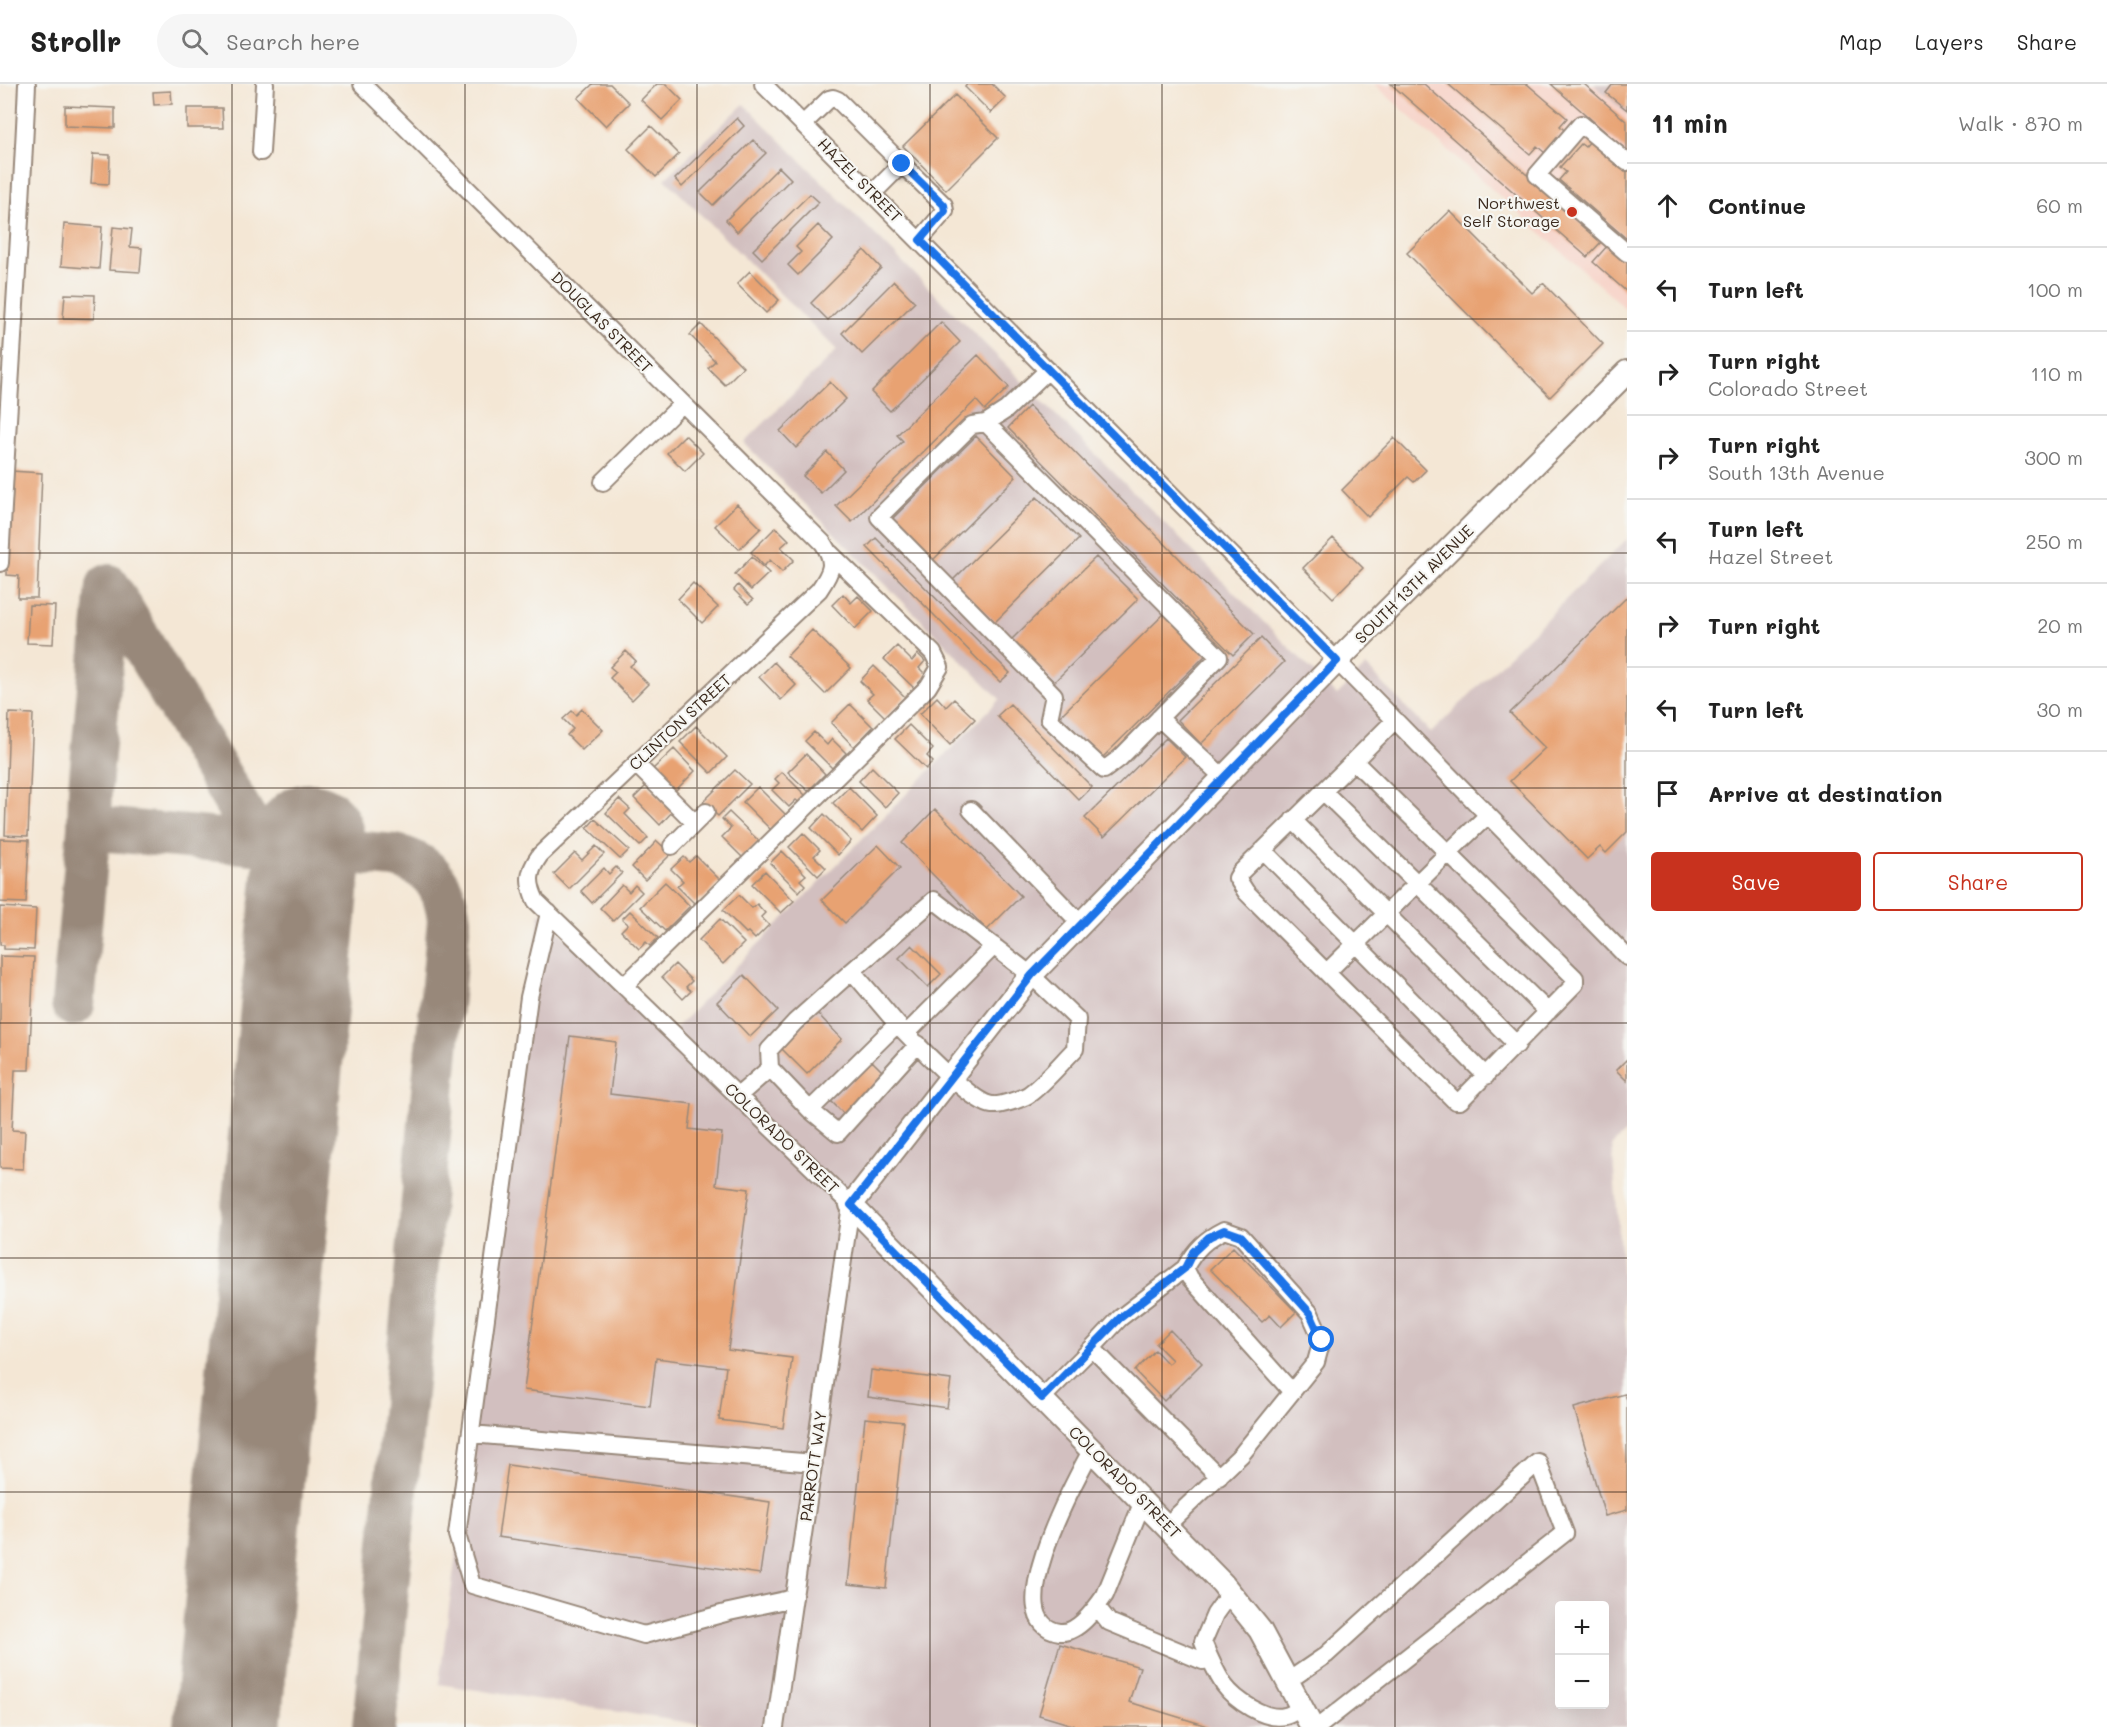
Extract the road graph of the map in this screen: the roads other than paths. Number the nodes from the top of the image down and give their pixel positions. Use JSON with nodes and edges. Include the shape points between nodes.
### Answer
{"nodes":[{"id":1,"x":27,"y":84,"type":"edge"},
{"id":2,"x":265,"y":84,"type":"edge"},
{"id":3,"x":362,"y":84,"type":"edge"},
{"id":4,"x":763,"y":84,"type":"edge"},
{"id":5,"x":803,"y":124,"type":"junction"},
{"id":6,"x":261,"y":152,"type":"dead end"},
{"id":7,"x":1627,"y":162,"type":"edge"},
{"id":8,"x":902,"y":164,"type":"junction"},
{"id":9,"x":873,"y":193,"type":"junction"},
{"id":10,"x":920,"y":240,"type":"junction"},
{"id":11,"x":1627,"y":253,"type":"edge"},
{"id":12,"x":1048,"y":370,"type":"junction"},
{"id":13,"x":1627,"y":372,"type":"edge"},
{"id":14,"x":682,"y":404,"type":"junction"},
{"id":15,"x":986,"y":423,"type":"junction"},
{"id":16,"x":603,"y":482,"type":"dead end"},
{"id":17,"x":831,"y":559,"type":"junction"},
{"id":18,"x":0,"y":563,"type":"edge"},
{"id":19,"x":1337,"y":661,"type":"junction"},
{"id":20,"x":1159,"y":718,"type":"junction"},
{"id":21,"x":1395,"y":720,"type":"junction"},
{"id":22,"x":1354,"y":760,"type":"junction"},
{"id":23,"x":636,"y":764,"type":"junction"},
{"id":24,"x":1224,"y":778,"type":"junction"},
{"id":25,"x":1323,"y":790,"type":"junction"},
{"id":26,"x":971,"y":810,"type":"dead end"},
{"id":27,"x":1488,"y":815,"type":"junction"},
{"id":28,"x":1293,"y":820,"type":"junction"},
{"id":29,"x":672,"y":846,"type":"dead end"},
{"id":30,"x":1263,"y":850,"type":"junction"},
{"id":31,"x":1448,"y":853,"type":"junction"},
{"id":32,"x":530,"y":880,"type":"joint"},
{"id":33,"x":1417,"y":883,"type":"junction"},
{"id":34,"x":549,"y":913,"type":"junction"},
{"id":35,"x":1386,"y":914,"type":"junction"},
{"id":36,"x":1081,"y":924,"type":"junction"},
{"id":37,"x":1355,"y":945,"type":"junction"},
{"id":38,"x":994,"y":946,"type":"junction"},
{"id":39,"x":1627,"y":957,"type":"edge"},
{"id":40,"x":852,"y":971,"type":"junction"},
{"id":41,"x":1327,"y":972,"type":"junction"},
{"id":42,"x":1032,"y":975,"type":"junction"},
{"id":43,"x":624,"y":986,"type":"junction"},
{"id":44,"x":1548,"y":1012,"type":"junction"},
{"id":45,"x":908,"y":1034,"type":"junction"},
{"id":46,"x":1517,"y":1045,"type":"junction"},
{"id":47,"x":770,"y":1068,"type":"junction"},
{"id":48,"x":1486,"y":1076,"type":"junction"},
{"id":49,"x":951,"y":1077,"type":"junction"},
{"id":50,"x":738,"y":1096,"type":"junction"},
{"id":51,"x":810,"y":1110,"type":"junction"},
{"id":52,"x":851,"y":1205,"type":"junction"},
{"id":53,"x":1185,"y":1268,"type":"junction"},
{"id":54,"x":1092,"y":1348,"type":"junction"},
{"id":55,"x":1292,"y":1392,"type":"junction"},
{"id":56,"x":1042,"y":1398,"type":"junction"},
{"id":57,"x":471,"y":1434,"type":"junction"},
{"id":58,"x":1092,"y":1449,"type":"junction"},
{"id":59,"x":814,"y":1463,"type":"junction"},
{"id":60,"x":1219,"y":1477,"type":"junction"},
{"id":61,"x":1143,"y":1501,"type":"junction"},
{"id":62,"x":1167,"y":1525,"type":"junction"},
{"id":63,"x":1230,"y":1593,"type":"junction"},
{"id":64,"x":794,"y":1598,"type":"junction"},
{"id":65,"x":1097,"y":1607,"type":"junction"},
{"id":66,"x":1210,"y":1659,"type":"junction"},
{"id":67,"x":1288,"y":1681,"type":"junction"},
{"id":68,"x":1307,"y":1717,"type":"edge"},
{"id":69,"x":1271,"y":1721,"type":"edge"},
{"id":70,"x":775,"y":1727,"type":"edge"},
{"id":71,"x":1318,"y":1727,"type":"edge"}],
"edges":[{"from":1,"to":18,"type":"street"},
{"from":2,"to":6,"type":"street"},
{"from":3,"to":14,"type":"street","name":"DOUGLAS STREET"},
{"from":4,"to":5,"type":"street","name":"HAZEL STREET"},
{"from":5,"to":8,"type":"street","via":[[830,99],[838,100]]},
{"from":5,"to":9,"type":"street","name":"HAZEL STREET"},
{"from":7,"to":11,"type":"street","via":[[1581,124],[1538,175]]},
{"from":8,"to":9,"type":"street"},
{"from":8,"to":10,"type":"street","via":[[944,205],[945,211]]},
{"from":9,"to":10,"type":"street","name":"HAZEL STREET"},
{"from":10,"to":12,"type":"street","name":"HAZEL STREET"},
{"from":12,"to":15,"type":"street","via":[[1006,410]]},
{"from":12,"to":19,"type":"street","name":"HAZEL STREET"},
{"from":13,"to":19,"type":"main road","name":"SOUTH 13TH AVENUE"},
{"from":14,"to":16,"type":"street"},
{"from":14,"to":17,"type":"street","name":"DOUGLAS STREET","via":[[824,543]]},
{"from":15,"to":20,"type":"street","via":[[1219,657]]},
{"from":15,"to":20,"type":"street","via":[[972,425],[879,517],[1054,695],[1049,719],[1104,771]]},
{"from":17,"to":23,"type":"street","name":"CLINTON STREET","via":[[819,590]]},
{"from":17,"to":43,"type":"street","name":"DOUGLAS STREET","via":[[933,653],[940,667],[928,687]]},
{"from":19,"to":21,"type":"street","name":"HAZEL STREET"},
{"from":19,"to":24,"type":"main road","name":"SOUTH 13TH AVENUE"},
{"from":20,"to":24,"type":"street"},
{"from":21,"to":22,"type":"street"},
{"from":21,"to":27,"type":"street","name":"HAZEL STREET"},
{"from":22,"to":25,"type":"street"},
{"from":22,"to":31,"type":"street"},
{"from":23,"to":29,"type":"street","via":[[701,818]]},
{"from":23,"to":32,"type":"street","name":"CLINTON STREET","via":[[540,855],[531,867]]},
{"from":24,"to":36,"type":"main road","name":"SOUTH 13TH AVENUE"},
{"from":25,"to":28,"type":"street"},
{"from":25,"to":33,"type":"street"},
{"from":26,"to":36,"type":"street"},
{"from":27,"to":31,"type":"street"},
{"from":27,"to":39,"type":"street","name":"HAZEL STREET"},
{"from":28,"to":30,"type":"street"},
{"from":28,"to":35,"type":"street"},
{"from":30,"to":37,"type":"street"},
{"from":30,"to":41,"type":"street","via":[[1237,878],[1246,892]]},
{"from":31,"to":33,"type":"street"},
{"from":31,"to":44,"type":"street","via":[[1575,978],[1575,984]]},
{"from":32,"to":34,"type":"street","name":"COLORADO STREET","via":[[536,901]]},
{"from":33,"to":35,"type":"street"},
{"from":33,"to":44,"type":"street"},
{"from":34,"to":43,"type":"street","name":"COLORADO STREET"},
{"from":34,"to":57,"type":"street","via":[[529,998]]},
{"from":35,"to":37,"type":"street"},
{"from":35,"to":46,"type":"street"},
{"from":36,"to":42,"type":"main road","name":"SOUTH 13TH AVENUE"},
{"from":37,"to":41,"type":"street"},
{"from":37,"to":48,"type":"street"},
{"from":38,"to":40,"type":"street","via":[[934,900]]},
{"from":38,"to":42,"type":"street"},
{"from":38,"to":45,"type":"street"},
{"from":40,"to":45,"type":"street"},
{"from":40,"to":47,"type":"street","via":[[769,1050]]},
{"from":41,"to":48,"type":"street","via":[[1455,1101],[1460,1101]]},
{"from":42,"to":49,"type":"main road","name":"SOUTH 13TH AVENUE"},
{"from":42,"to":49,"type":"street","via":[[1077,1019],[1075,1049],[1019,1100],[992,1105]]},
{"from":43,"to":50,"type":"street","name":"COLORADO STREET"},
{"from":44,"to":46,"type":"street"},
{"from":45,"to":49,"type":"street"},
{"from":45,"to":51,"type":"street"},
{"from":45,"to":51,"type":"street","via":[[838,1133]]},
{"from":46,"to":48,"type":"street"},
{"from":47,"to":50,"type":"street"},
{"from":47,"to":51,"type":"street"},
{"from":49,"to":52,"type":"main road","name":"SOUTH 13TH AVENUE"},
{"from":50,"to":52,"type":"street","name":"COLORADO STREET"},
{"from":52,"to":56,"type":"main road","name":"COLORADO STREET"},
{"from":52,"to":59,"type":"street","name":"PARROTT WAY"},
{"from":53,"to":54,"type":"street","via":[[1120,1318]]},
{"from":53,"to":55,"type":"street"},
{"from":53,"to":55,"type":"street","via":[[1193,1252],[1209,1237],[1224,1230],[1241,1236],[1310,1313],[1322,1340],[1316,1362]]},
{"from":54,"to":56,"type":"street"},
{"from":54,"to":60,"type":"street"},
{"from":55,"to":60,"type":"street"},
{"from":56,"to":58,"type":"main road","name":"COLORADO STREET"},
{"from":57,"to":59,"type":"street"},
{"from":57,"to":64,"type":"street","via":[[457,1534],[472,1585],[644,1635]]},
{"from":58,"to":61,"type":"main road","name":"COLORADO STREET"},
{"from":58,"to":65,"type":"street","via":[[1050,1536],[1035,1599],[1042,1624],[1062,1632],[1072,1629]]},
{"from":59,"to":64,"type":"street","name":"PARROTT WAY"},
{"from":60,"to":62,"type":"street"},
{"from":61,"to":62,"type":"main road","name":"COLORADO STREET"},
{"from":61,"to":65,"type":"street"},
{"from":62,"to":63,"type":"main road","name":"COLORADO STREET"},
{"from":63,"to":66,"type":"street","via":[[1215,1614],[1203,1642]]},
{"from":63,"to":67,"type":"main road","name":"COLORADO STREET","via":[[1260,1630]]},
{"from":64,"to":70,"type":"street","name":"PARROTT WAY"},
{"from":65,"to":66,"type":"street","via":[[1109,1622],[1203,1661]]},
{"from":66,"to":69,"type":"street","via":[[1225,1687]]},
{"from":67,"to":68,"type":"main road","name":"COLORADO STREET"},
{"from":67,"to":71,"type":"street","via":[[1326,1655],[1539,1462],[1564,1533]]},
{"from":68,"to":69,"type":"street","via":[[1285,1716]]}]}
